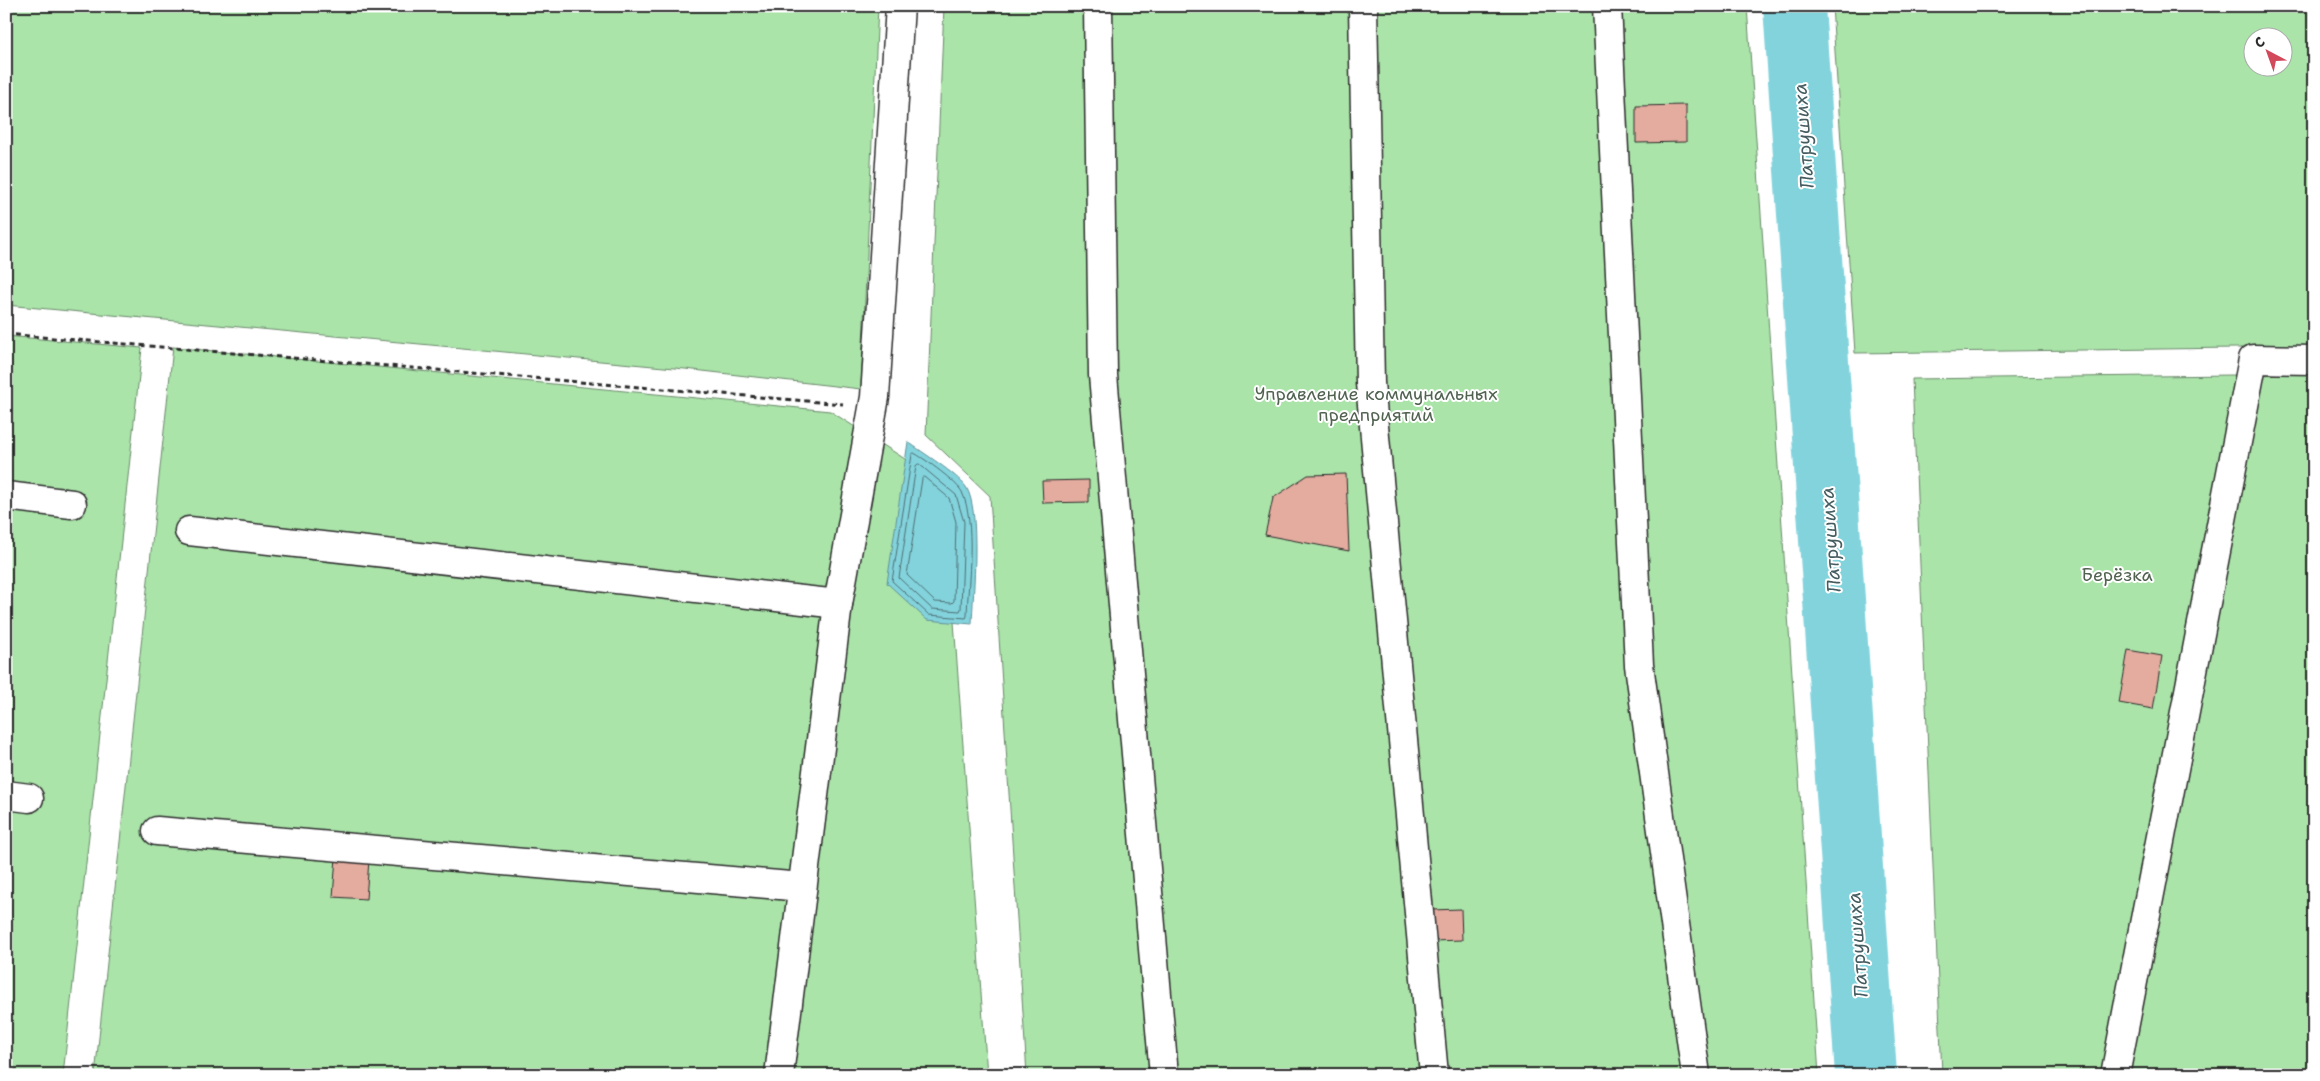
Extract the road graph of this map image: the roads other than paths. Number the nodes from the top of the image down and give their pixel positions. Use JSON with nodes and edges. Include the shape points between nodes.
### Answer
{"nodes":[{"id":1,"x":900,"y":6,"type":"edge"},
{"id":2,"x":1098,"y":6,"type":"edge"},
{"id":3,"x":1363,"y":6,"type":"edge"},
{"id":4,"x":1607,"y":6,"type":"edge"},
{"id":5,"x":2314,"y":360,"type":"edge"},
{"id":6,"x":6,"y":496,"type":"edge"},
{"id":7,"x":72,"y":504,"type":"dead end"},
{"id":8,"x":189,"y":531,"type":"dead end"},
{"id":9,"x":838,"y":604,"type":"junction"},
{"id":10,"x":157,"y":831,"type":"dead end"},
{"id":11,"x":802,"y":888,"type":"junction"},
{"id":12,"x":779,"y":1075,"type":"edge"},
{"id":13,"x":1164,"y":1075,"type":"edge"},
{"id":14,"x":1434,"y":1075,"type":"edge"},
{"id":15,"x":1696,"y":1075,"type":"edge"},
{"id":16,"x":2116,"y":1075,"type":"edge"}],
"edges":[{"from":1,"to":9,"type":"street","via":[[875,397]]},
{"from":2,"to":13,"type":"street","via":[[1103,375]]},
{"from":3,"to":14,"type":"street","via":[[1370,383]]},
{"from":4,"to":15,"type":"street","via":[[1639,665]]},
{"from":5,"to":16,"type":"street","via":[[2253,359]]},
{"from":6,"to":7,"type":"street"},
{"from":8,"to":9,"type":"street"},
{"from":9,"to":11,"type":"street"},
{"from":10,"to":11,"type":"street"},
{"from":11,"to":12,"type":"street"}]}
